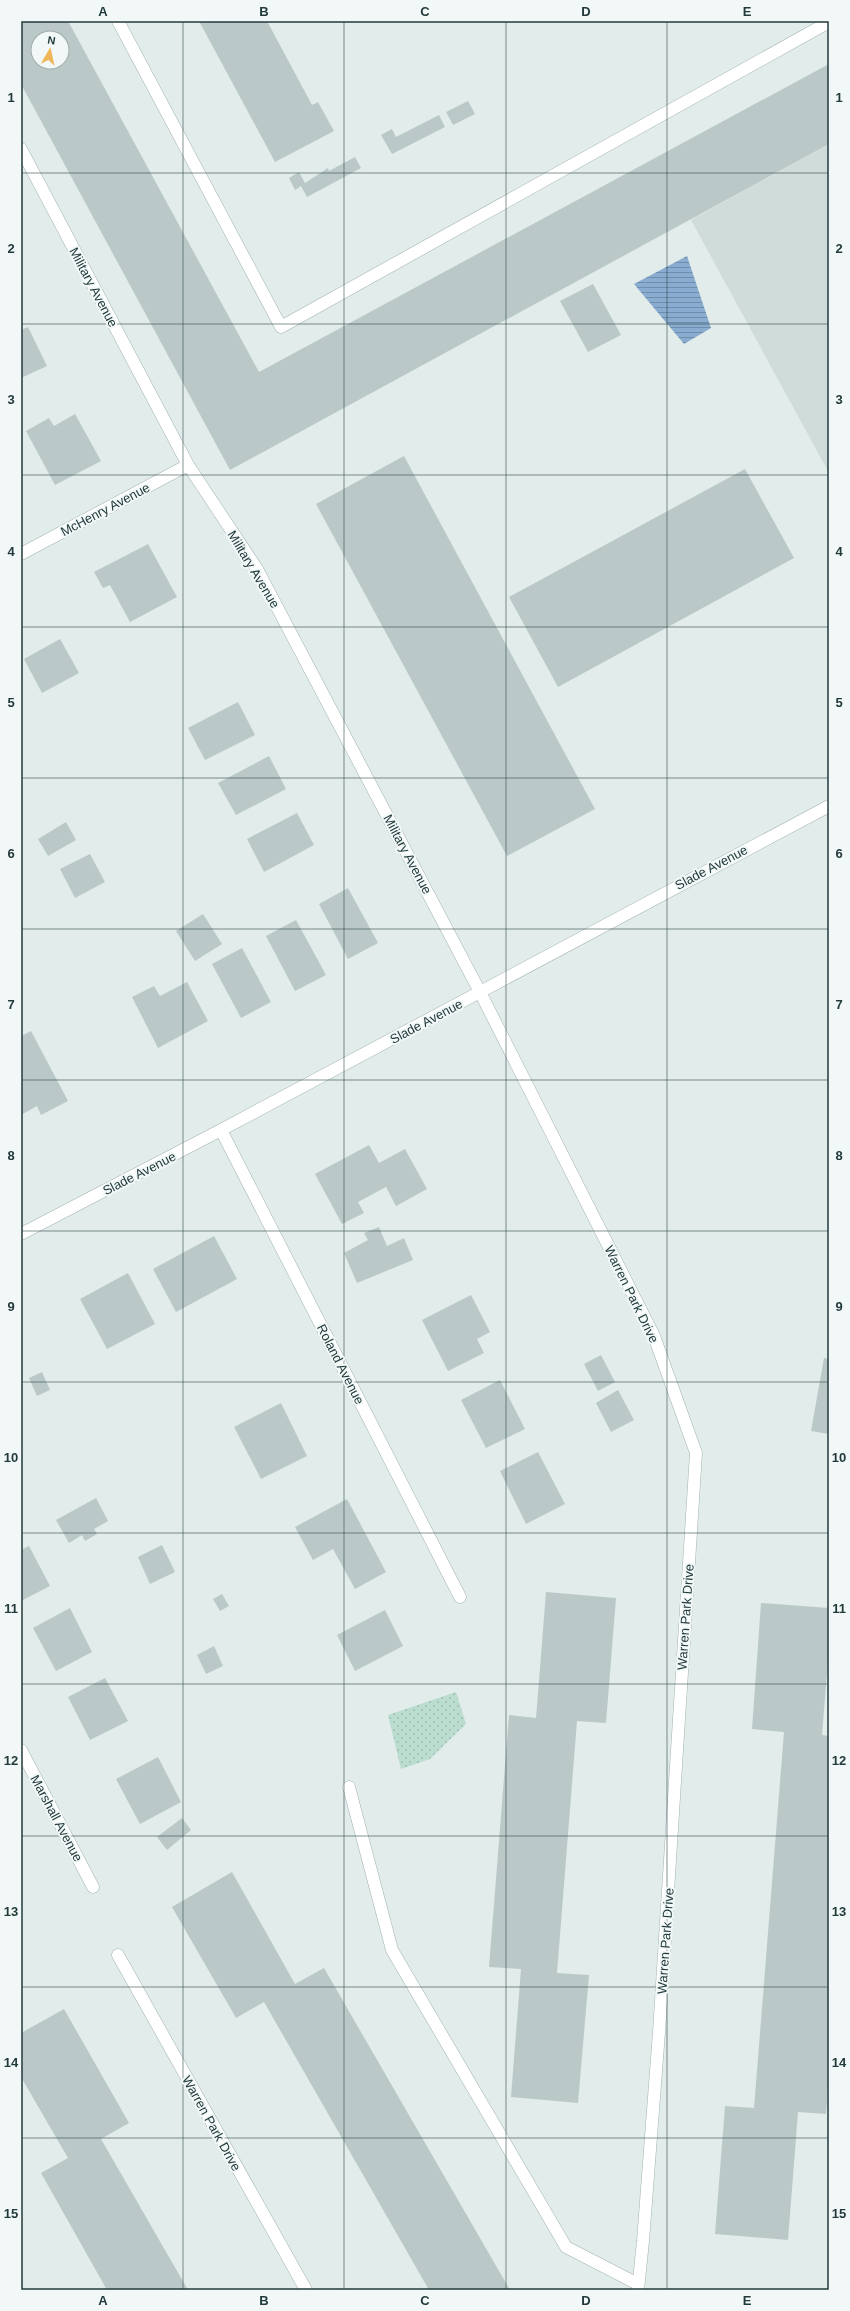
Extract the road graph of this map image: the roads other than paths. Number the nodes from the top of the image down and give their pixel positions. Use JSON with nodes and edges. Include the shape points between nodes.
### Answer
{"nodes":[{"id":1,"x":118,"y":21,"type":"edge"},
{"id":2,"x":829,"y":22,"type":"edge"},
{"id":3,"x":21,"y":149,"type":"edge"},
{"id":4,"x":188,"y":465,"type":"junction"},
{"id":5,"x":21,"y":554,"type":"edge"},
{"id":6,"x":829,"y":806,"type":"edge"},
{"id":7,"x":480,"y":992,"type":"junction"},
{"id":8,"x":221,"y":1130,"type":"junction"},
{"id":9,"x":21,"y":1234,"type":"edge"},
{"id":10,"x":460,"y":1597,"type":"dead end"},
{"id":11,"x":21,"y":1750,"type":"edge"},
{"id":12,"x":349,"y":1787,"type":"dead end"},
{"id":13,"x":93,"y":1887,"type":"dead end"},
{"id":14,"x":118,"y":1955,"type":"dead end"},
{"id":15,"x":638,"y":2287,"type":"edge"},
{"id":16,"x":306,"y":2290,"type":"edge"}],
"edges":[{"from":1,"to":2,"type":"street","via":[[281,327]]},
{"from":3,"to":4,"type":"street","name":"Military Avenue"},
{"from":4,"to":5,"type":"street","name":"McHenry Avenue"},
{"from":4,"to":7,"type":"street","name":"Military Avenue","via":[[257,569]]},
{"from":6,"to":7,"type":"street","name":"Slade Avenue"},
{"from":7,"to":8,"type":"street","name":"Slade Avenue"},
{"from":7,"to":15,"type":"street","name":"Warren Park Drive","via":[[654,1336],[696,1453],[658,2039]]},
{"from":8,"to":9,"type":"street","name":"Slade Avenue"},
{"from":8,"to":10,"type":"street","name":"Roland Avenue"},
{"from":11,"to":13,"type":"street","name":"Marshall Avenue"},
{"from":12,"to":15,"type":"street","via":[[392,1950],[566,2248]]},
{"from":14,"to":16,"type":"street","name":"Warren Park Drive"}]}
